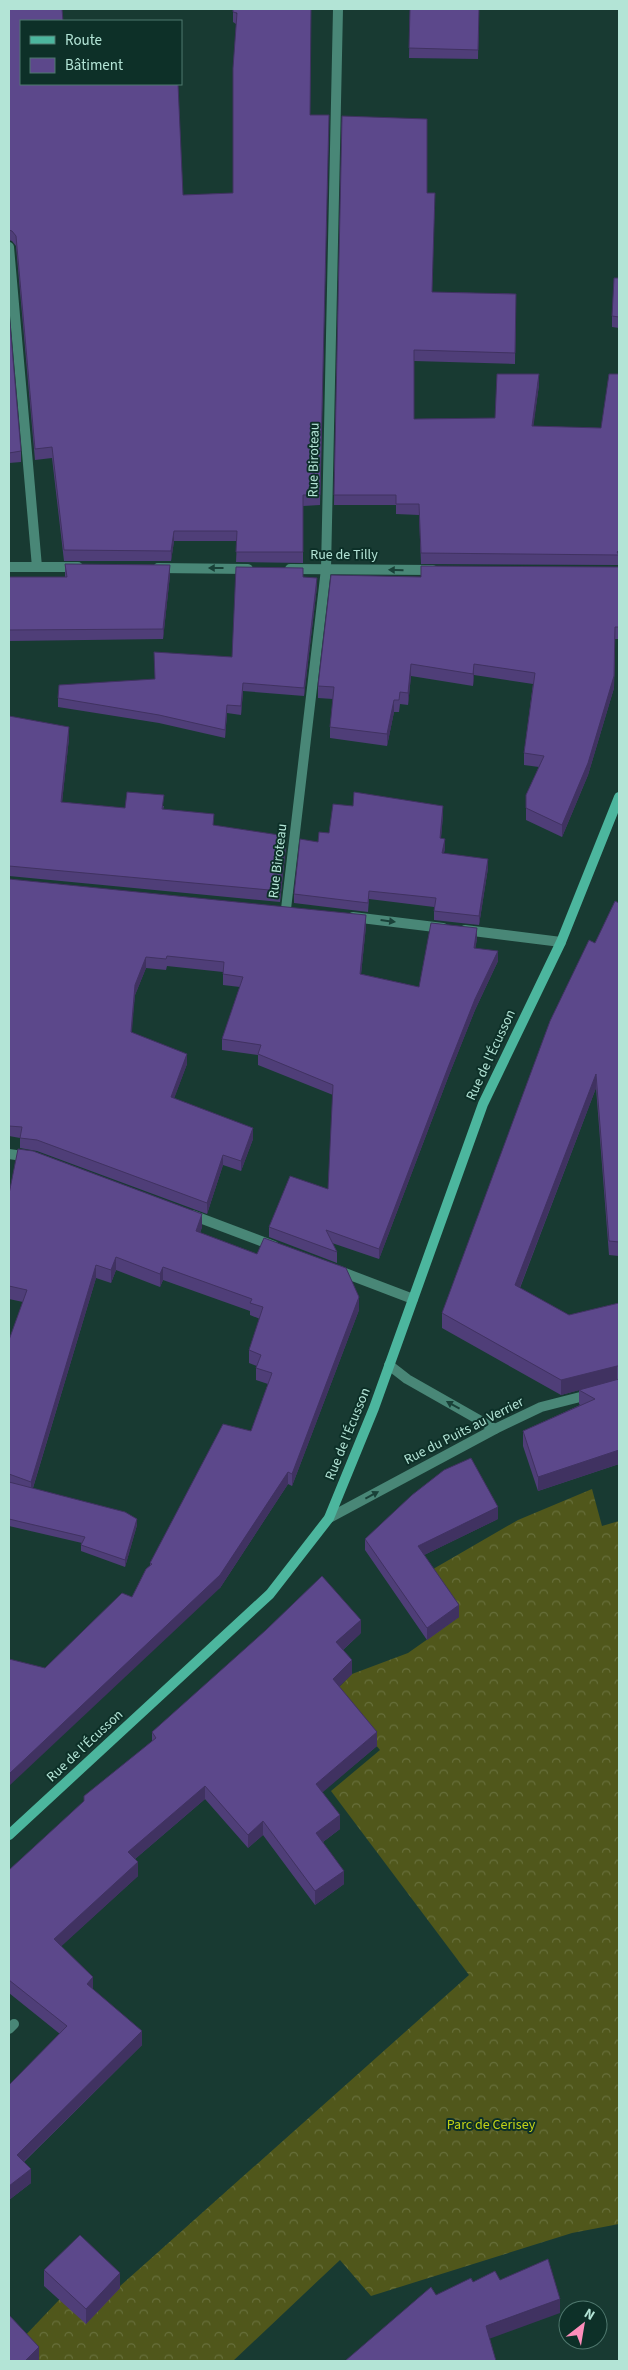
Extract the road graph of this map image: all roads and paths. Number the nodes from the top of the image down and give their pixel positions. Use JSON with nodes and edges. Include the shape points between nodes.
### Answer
{"nodes":[{"id":1,"x":338,"y":9,"type":"edge"},
{"id":2,"x":9,"y":247,"type":"edge"},
{"id":3,"x":9,"y":567,"type":"edge"},
{"id":4,"x":37,"y":567,"type":"junction"},
{"id":5,"x":87,"y":568,"type":"edge"},
{"id":6,"x":147,"y":568,"type":"edge"},
{"id":7,"x":256,"y":569,"type":"edge"},
{"id":8,"x":276,"y":569,"type":"edge"},
{"id":9,"x":326,"y":569,"type":"junction"},
{"id":10,"x":442,"y":570,"type":"edge"},
{"id":11,"x":619,"y":796,"type":"edge"},
{"id":12,"x":286,"y":909,"type":"edge"},
{"id":13,"x":345,"y":916,"type":"edge"},
{"id":14,"x":560,"y":942,"type":"junction"},
{"id":15,"x":9,"y":1154,"type":"edge"},
{"id":16,"x":44,"y":1160,"type":"edge"},
{"id":17,"x":185,"y":1213,"type":"edge"},
{"id":18,"x":285,"y":1250,"type":"edge"},
{"id":19,"x":331,"y":1268,"type":"edge"},
{"id":20,"x":413,"y":1299,"type":"junction"},
{"id":21,"x":389,"y":1365,"type":"junction"},
{"id":22,"x":602,"y":1392,"type":"edge"},
{"id":23,"x":495,"y":1429,"type":"junction"},
{"id":24,"x":329,"y":1518,"type":"junction"},
{"id":25,"x":9,"y":1836,"type":"edge"}],
"edges":[{"from":1,"to":9,"type":"street","name":"Rue Biroteau"},
{"from":2,"to":4,"type":"street"},
{"from":3,"to":4,"type":"street"},
{"from":4,"to":5,"type":"street"},
{"from":7,"to":6,"type":"street","one_way":true},
{"from":8,"to":9,"type":"street","name":"Rue de Tilly"},
{"from":10,"to":9,"type":"street","name":"Rue de Tilly","one_way":true},
{"from":9,"to":12,"type":"street","name":"Rue Biroteau"},
{"from":11,"to":14,"type":"street","name":"Rue de l'Écusson"},
{"from":13,"to":14,"type":"street","one_way":true},
{"from":14,"to":20,"type":"street","name":"Rue de l'Écusson","via":[[483,1104]]},
{"from":15,"to":16,"type":"street"},
{"from":17,"to":18,"type":"street"},
{"from":19,"to":20,"type":"street"},
{"from":20,"to":21,"type":"street","name":"Rue de l'Écusson"},
{"from":23,"to":21,"type":"street","one_way":true,"via":[[407,1379]]},
{"from":21,"to":24,"type":"street","name":"Rue de l'Écusson"},
{"from":22,"to":23,"type":"street","name":"Rue du Puits au Verrier","via":[[541,1407]]},
{"from":24,"to":23,"type":"street","name":"Rue du Puits au Verrier","one_way":true},
{"from":24,"to":25,"type":"street","name":"Rue de l'Écusson","via":[[270,1594]]}]}
